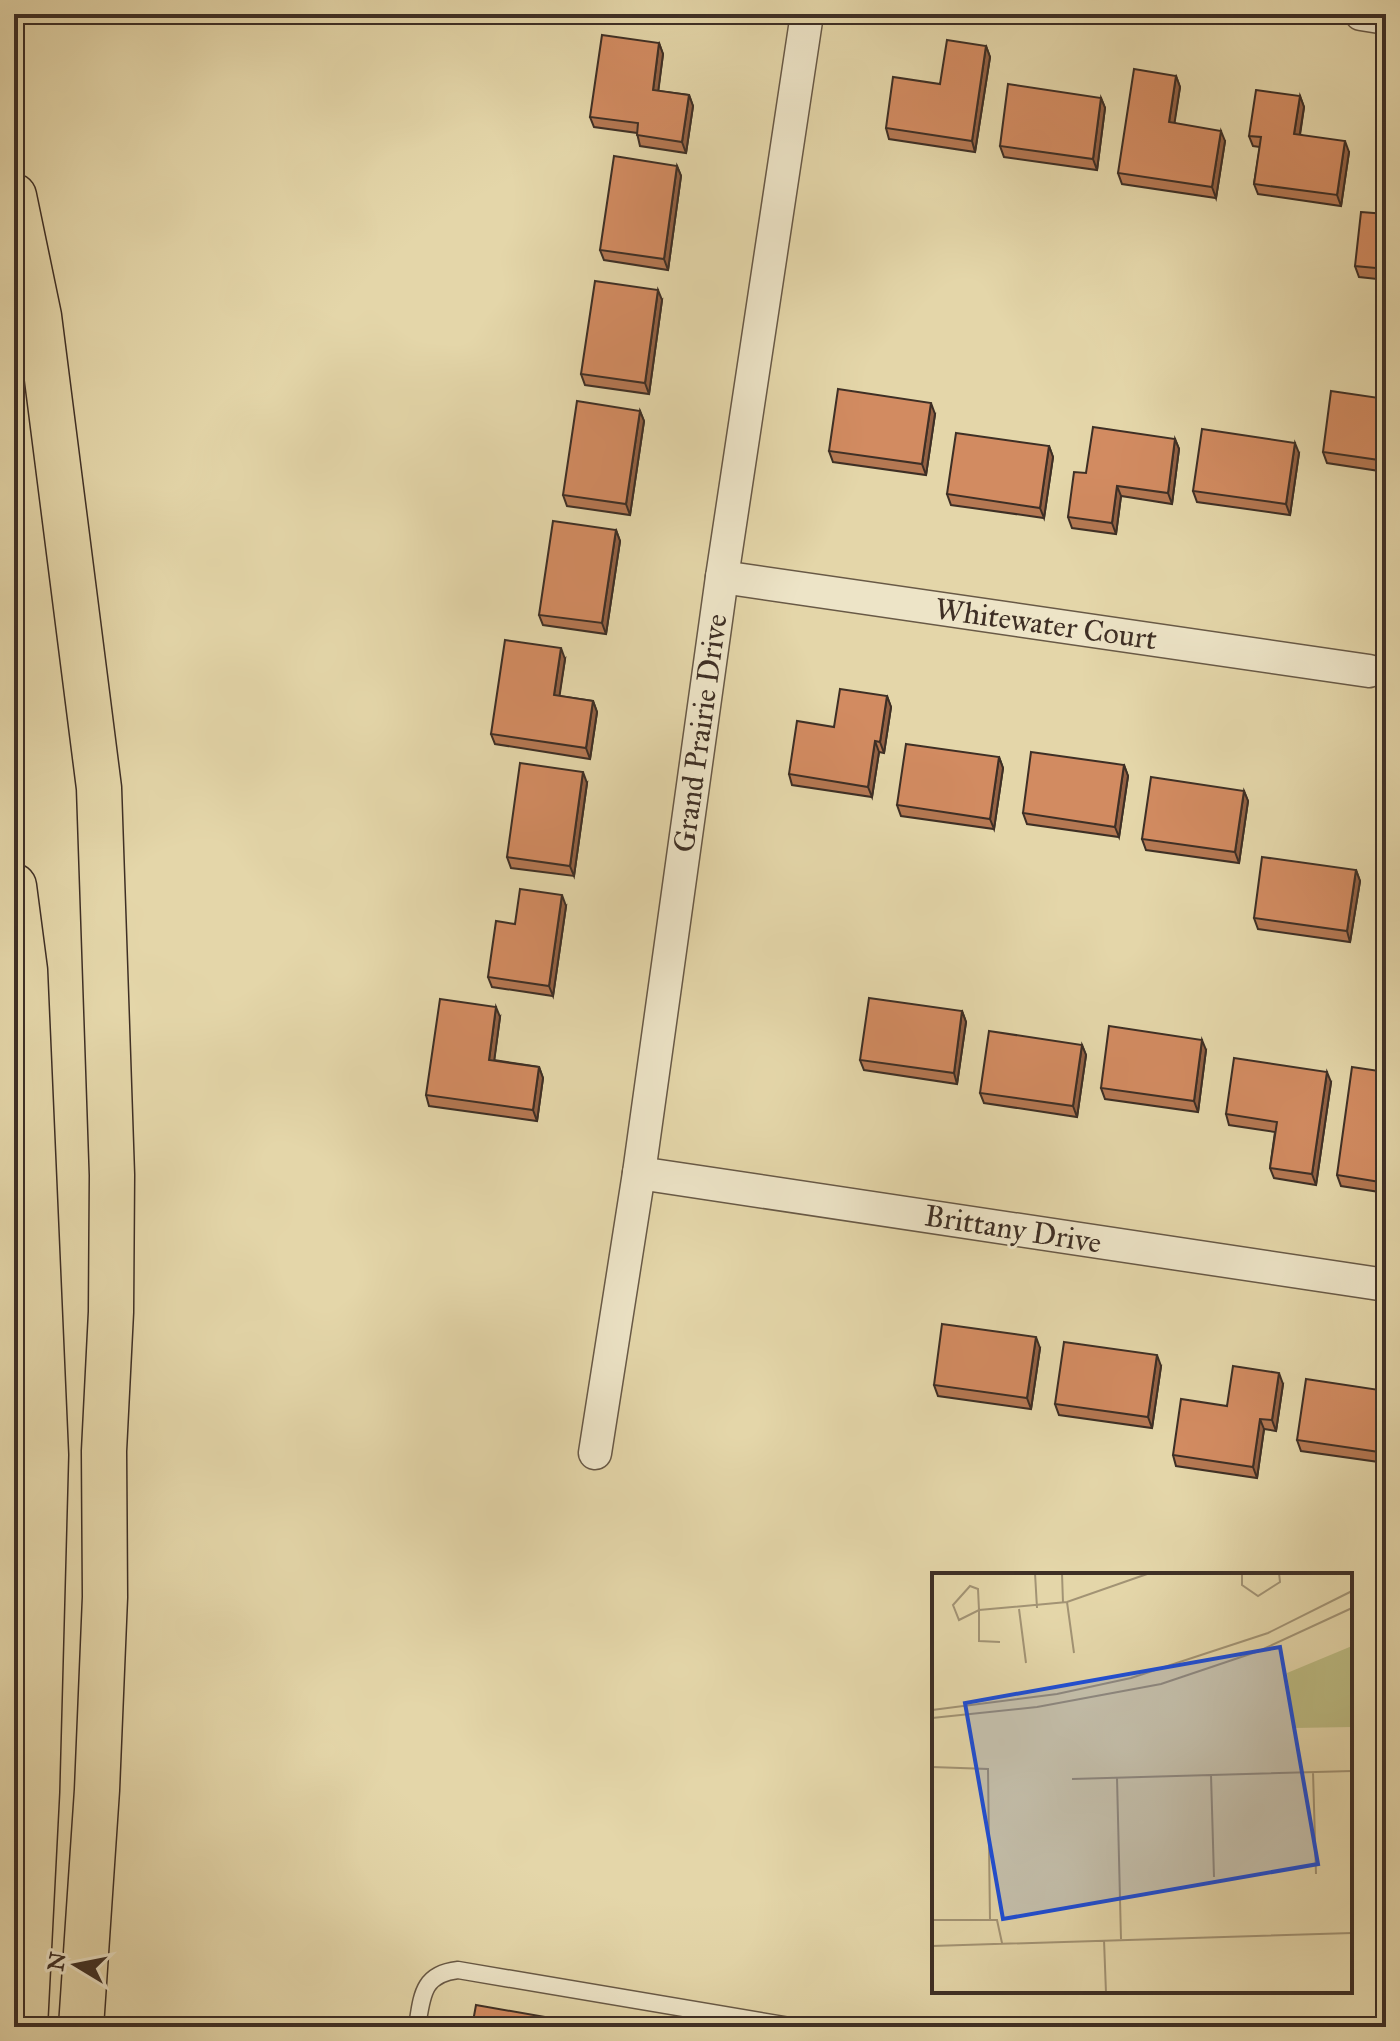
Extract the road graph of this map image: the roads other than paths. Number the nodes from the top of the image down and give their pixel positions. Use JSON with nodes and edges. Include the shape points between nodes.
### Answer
{"nodes":[{"id":1,"x":807,"y":14,"type":"edge"},
{"id":2,"x":1361,"y":14,"type":"edge"},
{"id":3,"x":1386,"y":18,"type":"edge"},
{"id":4,"x":14,"y":196,"type":"edge"},
{"id":5,"x":722,"y":577,"type":"junction"},
{"id":6,"x":1369,"y":671,"type":"dead end"},
{"id":7,"x":14,"y":886,"type":"edge"},
{"id":8,"x":639,"y":1173,"type":"junction"},
{"id":9,"x":1386,"y":1285,"type":"edge"},
{"id":10,"x":595,"y":1453,"type":"dead end"},
{"id":11,"x":25,"y":2027,"type":"edge"},
{"id":12,"x":81,"y":2027,"type":"edge"},
{"id":13,"x":417,"y":2027,"type":"edge"},
{"id":14,"x":796,"y":2027,"type":"edge"}],
"edges":[{"from":1,"to":5,"type":"street","name":"Grand Prairie Drive"},
{"from":2,"to":3,"type":"street"},
{"from":4,"to":12,"type":"highway","via":[[39,316],[99,788],[112,1175],[111,1312],[97,1790]]},
{"from":5,"to":6,"type":"street","name":"Whitewater Court"},
{"from":5,"to":8,"type":"street","name":"Grand Prairie Drive"},
{"from":7,"to":11,"type":"highway","via":[[25,970],[46,1455]]},
{"from":8,"to":9,"type":"street","name":"Brittany Drive"},
{"from":8,"to":10,"type":"street","name":"Grand Prairie Drive"},
{"from":13,"to":14,"type":"lane","via":[[429,1981],[458,1970]]}]}
